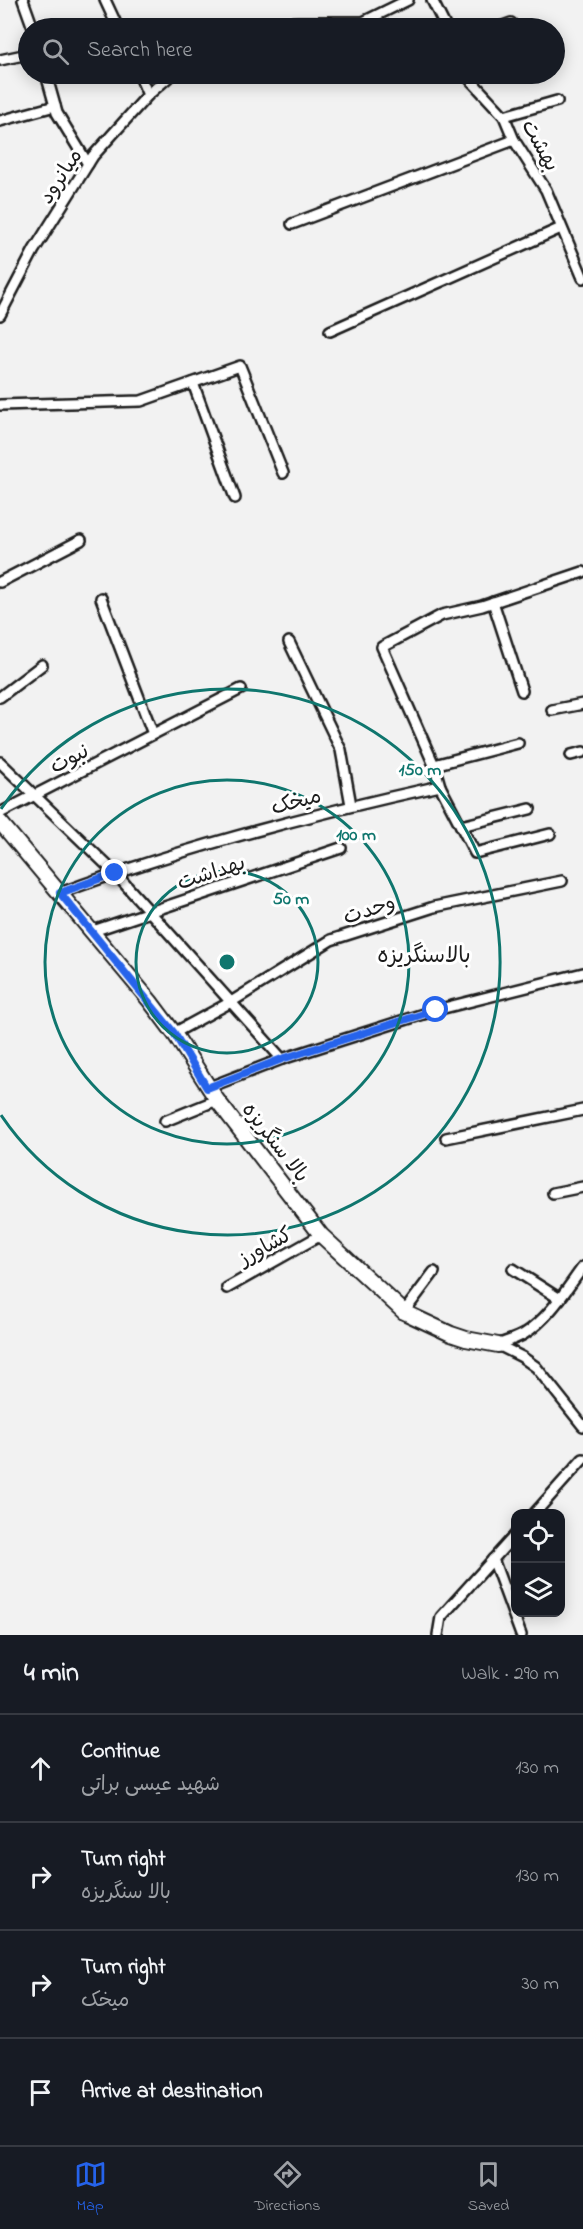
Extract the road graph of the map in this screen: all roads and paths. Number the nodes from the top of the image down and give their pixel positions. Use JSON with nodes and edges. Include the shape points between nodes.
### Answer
{"nodes":[{"id":1,"x":23,"y":0,"type":"edge"},
{"id":2,"x":105,"y":0,"type":"edge"},
{"id":3,"x":408,"y":0,"type":"edge"},
{"id":4,"x":432,"y":0,"type":"edge"},
{"id":5,"x":29,"y":18,"type":"edge"},
{"id":6,"x":113,"y":18,"type":"edge"},
{"id":7,"x":371,"y":18,"type":"edge"},
{"id":8,"x":441,"y":18,"type":"edge"},
{"id":9,"x":18,"y":56,"type":"edge"},
{"id":10,"x":0,"y":60,"type":"edge"},
{"id":11,"x":49,"y":84,"type":"edge"},
{"id":12,"x":144,"y":84,"type":"edge"},
{"id":13,"x":160,"y":84,"type":"edge"},
{"id":14,"x":474,"y":84,"type":"edge"},
{"id":15,"x":148,"y":94,"type":"junction"},
{"id":16,"x":557,"y":101,"type":"dead end"},
{"id":17,"x":55,"y":106,"type":"junction"},
{"id":18,"x":504,"y":116,"type":"junction"},
{"id":19,"x":0,"y":121,"type":"edge"},
{"id":20,"x":514,"y":140,"type":"junction"},
{"id":21,"x":88,"y":164,"type":"junction"},
{"id":22,"x":292,"y":224,"type":"dead end"},
{"id":23,"x":561,"y":228,"type":"junction"},
{"id":24,"x":583,"y":278,"type":"edge"},
{"id":25,"x":1,"y":310,"type":"edge"},
{"id":26,"x":330,"y":331,"type":"dead end"},
{"id":27,"x":193,"y":383,"type":"junction"},
{"id":28,"x":0,"y":405,"type":"edge"},
{"id":29,"x":283,"y":473,"type":"dead end"},
{"id":30,"x":235,"y":498,"type":"dead end"},
{"id":31,"x":81,"y":540,"type":"dead end"},
{"id":32,"x":583,"y":572,"type":"edge"},
{"id":33,"x":0,"y":582,"type":"edge"},
{"id":34,"x":101,"y":598,"type":"dead end"},
{"id":35,"x":493,"y":602,"type":"junction"},
{"id":36,"x":289,"y":642,"type":"dead end"},
{"id":37,"x":42,"y":665,"type":"dead end"},
{"id":38,"x":241,"y":688,"type":"dead end"},
{"id":39,"x":522,"y":691,"type":"dead end"},
{"id":40,"x":0,"y":697,"type":"edge"},
{"id":41,"x":583,"y":704,"type":"edge"},
{"id":42,"x":552,"y":710,"type":"dead end"},
{"id":43,"x":153,"y":734,"type":"junction"},
{"id":44,"x":518,"y":743,"type":"dead end"},
{"id":45,"x":583,"y":752,"type":"edge"},
{"id":46,"x":571,"y":755,"type":"dead end"},
{"id":47,"x":0,"y":762,"type":"edge"},
{"id":48,"x":434,"y":765,"type":"junction"},
{"id":49,"x":440,"y":786,"type":"junction"},
{"id":50,"x":34,"y":796,"type":"junction"},
{"id":51,"x":351,"y":805,"type":"junction"},
{"id":52,"x":530,"y":809,"type":"dead end"},
{"id":53,"x":0,"y":813,"type":"edge"},
{"id":54,"x":0,"y":822,"type":"edge"},
{"id":55,"x":461,"y":826,"type":"junction"},
{"id":56,"x":550,"y":834,"type":"dead end"},
{"id":57,"x":341,"y":848,"type":"dead end"},
{"id":58,"x":115,"y":873,"type":"junction"},
{"id":59,"x":562,"y":881,"type":"dead end"},
{"id":60,"x":60,"y":893,"type":"junction"},
{"id":61,"x":150,"y":912,"type":"junction"},
{"id":62,"x":93,"y":931,"type":"junction"},
{"id":63,"x":583,"y":973,"type":"edge"},
{"id":64,"x":231,"y":1002,"type":"junction"},
{"id":65,"x":174,"y":1033,"type":"junction"},
{"id":66,"x":282,"y":1059,"type":"junction"},
{"id":67,"x":207,"y":1088,"type":"junction"},
{"id":68,"x":217,"y":1100,"type":"junction"},
{"id":69,"x":583,"y":1110,"type":"edge"},
{"id":70,"x":165,"y":1121,"type":"dead end"},
{"id":71,"x":446,"y":1138,"type":"dead end"},
{"id":72,"x":583,"y":1187,"type":"edge"},
{"id":73,"x":553,"y":1193,"type":"dead end"},
{"id":74,"x":321,"y":1235,"type":"junction"},
{"id":75,"x":583,"y":1267,"type":"edge"},
{"id":76,"x":513,"y":1269,"type":"dead end"},
{"id":77,"x":434,"y":1272,"type":"dead end"},
{"id":78,"x":227,"y":1288,"type":"dead end"},
{"id":79,"x":560,"y":1299,"type":"junction"},
{"id":80,"x":404,"y":1312,"type":"junction"},
{"id":81,"x":498,"y":1345,"type":"junction"},
{"id":82,"x":583,"y":1426,"type":"edge"},
{"id":83,"x":583,"y":1459,"type":"edge"},
{"id":84,"x":538,"y":1509,"type":"edge"},
{"id":85,"x":511,"y":1539,"type":"edge"},
{"id":86,"x":493,"y":1559,"type":"junction"},
{"id":87,"x":438,"y":1635,"type":"edge"},
{"id":88,"x":521,"y":1635,"type":"edge"}],
"edges":[{"from":1,"to":5,"type":"street"},
{"from":2,"to":6,"type":"street"},
{"from":3,"to":7,"type":"street"},
{"from":4,"to":8,"type":"street"},
{"from":9,"to":10,"type":"street"},
{"from":11,"to":17,"type":"street"},
{"from":12,"to":15,"type":"street"},
{"from":13,"to":15,"type":"street","name":"میانرود"},
{"from":14,"to":18,"type":"street","name":"بهشت"},
{"from":15,"to":21,"type":"street","name":"میانرود"},
{"from":16,"to":18,"type":"street"},
{"from":17,"to":19,"type":"street"},
{"from":17,"to":21,"type":"street"},
{"from":18,"to":20,"type":"street","name":"بهشت"},
{"from":20,"to":22,"type":"street"},
{"from":20,"to":23,"type":"street","name":"بهشت","via":[[546,190]]},
{"from":21,"to":25,"type":"street","name":"میانرود"},
{"from":23,"to":24,"type":"street","name":"بهشت"},
{"from":23,"to":26,"type":"street"},
{"from":27,"to":28,"type":"street","via":[[141,401]]},
{"from":27,"to":29,"type":"street","via":[[240,366]]},
{"from":27,"to":30,"type":"street"},
{"from":31,"to":33,"type":"street"},
{"from":32,"to":35,"type":"street"},
{"from":34,"to":43,"type":"street"},
{"from":35,"to":39,"type":"street"},
{"from":35,"to":48,"type":"street","via":[[442,615],[382,647]]},
{"from":36,"to":51,"type":"street","via":[[341,750]]},
{"from":37,"to":40,"type":"street"},
{"from":38,"to":43,"type":"street","name":"نبوت"},
{"from":41,"to":42,"type":"street"},
{"from":43,"to":50,"type":"street","name":"نبوت"},
{"from":44,"to":48,"type":"street"},
{"from":45,"to":46,"type":"street"},
{"from":47,"to":50,"type":"street"},
{"from":48,"to":49,"type":"street"},
{"from":49,"to":51,"type":"street","name":"میخک"},
{"from":49,"to":55,"type":"street"},
{"from":50,"to":53,"type":"street","name":"نبوت"},
{"from":50,"to":58,"type":"street"},
{"from":51,"to":58,"type":"street","name":"میخک"},
{"from":52,"to":55,"type":"street"},
{"from":54,"to":60,"type":"street","name":"بالا سنگریزه"},
{"from":55,"to":56,"type":"street","via":[[475,853]]},
{"from":57,"to":61,"type":"street","name":"بهداشت"},
{"from":58,"to":60,"type":"street","name":"میخک"},
{"from":58,"to":61,"type":"street"},
{"from":59,"to":64,"type":"street","name":"وحدت","via":[[434,907],[331,940]]},
{"from":60,"to":62,"type":"street","name":"بالا سنگریزه"},
{"from":61,"to":62,"type":"street","name":"بهداشت"},
{"from":61,"to":64,"type":"street"},
{"from":62,"to":65,"type":"street","name":"بالا سنگریزه"},
{"from":63,"to":66,"type":"street","via":[[436,1010]]},
{"from":64,"to":65,"type":"street","name":"وحدت"},
{"from":64,"to":66,"type":"street"},
{"from":65,"to":67,"type":"street","name":"بالا سنگریزه"},
{"from":66,"to":67,"type":"street"},
{"from":67,"to":68,"type":"street","name":"بالا سنگریزه"},
{"from":68,"to":70,"type":"street"},
{"from":68,"to":74,"type":"street","name":"بالا سنگریزه"},
{"from":69,"to":71,"type":"street"},
{"from":72,"to":73,"type":"street"},
{"from":74,"to":78,"type":"street","name":"کشاورز"},
{"from":74,"to":80,"type":"street","name":"بالا سنگریزه"},
{"from":75,"to":79,"type":"street"},
{"from":76,"to":79,"type":"street"},
{"from":77,"to":80,"type":"street"},
{"from":79,"to":81,"type":"street","via":[[524,1334]]},
{"from":80,"to":81,"type":"street","name":"بالا سنگریزه","via":[[451,1334]]},
{"from":81,"to":82,"type":"street","via":[[536,1367]]},
{"from":83,"to":84,"type":"street"},
{"from":85,"to":86,"type":"street"},
{"from":86,"to":87,"type":"street","via":[[441,1617]]},
{"from":86,"to":88,"type":"street"}]}
